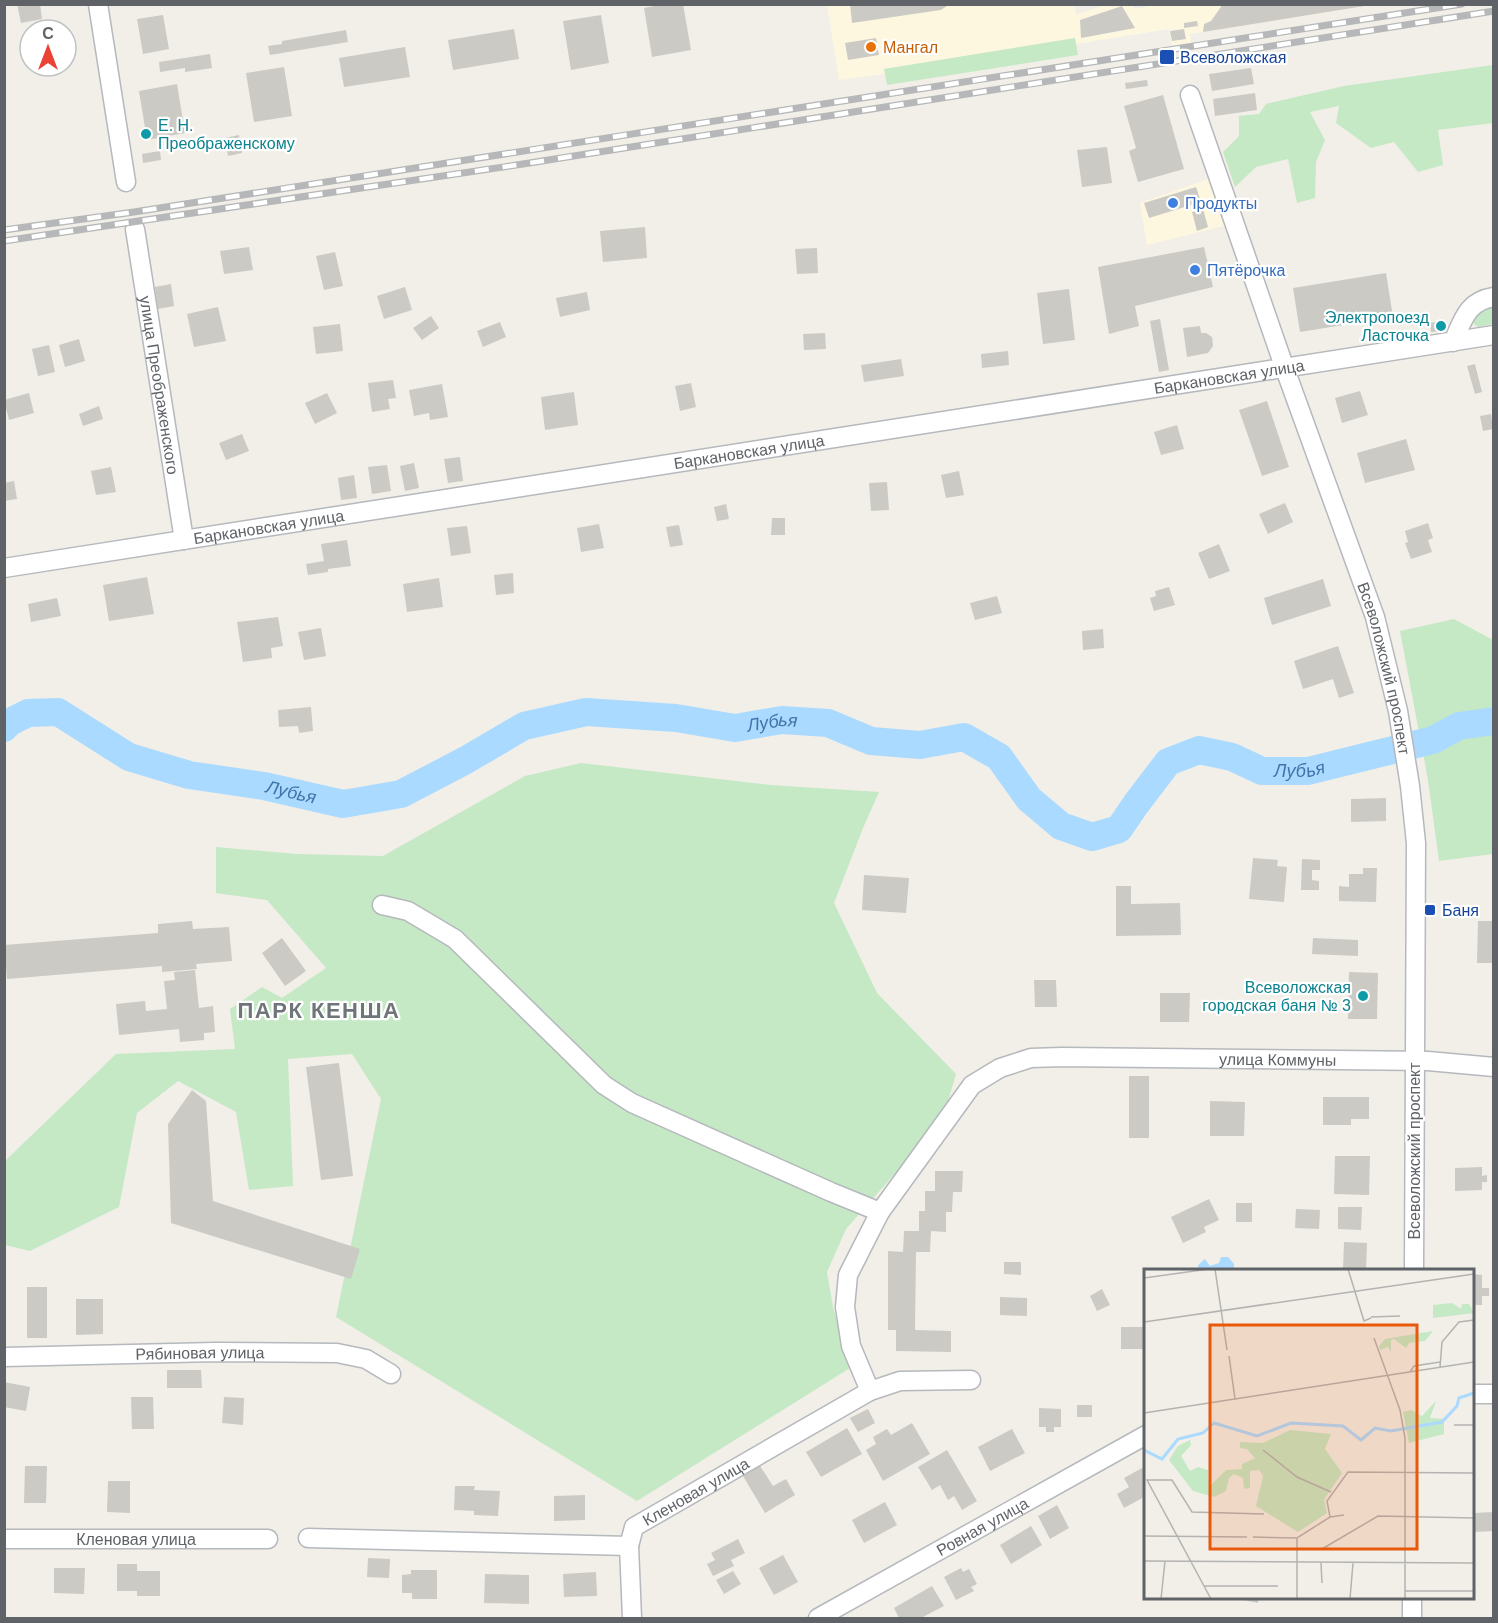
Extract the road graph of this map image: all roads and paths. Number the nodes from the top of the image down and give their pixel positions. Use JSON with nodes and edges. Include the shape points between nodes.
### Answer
{"nodes":[{"id":1,"x":98,"y":4,"type":"edge"},
{"id":2,"x":1190,"y":95,"type":"dead end"},
{"id":3,"x":126,"y":182,"type":"dead end"},
{"id":4,"x":135,"y":229,"type":"dead end"},
{"id":5,"x":1494,"y":297,"type":"edge"},
{"id":6,"x":1494,"y":335,"type":"edge"},
{"id":7,"x":1453,"y":342,"type":"junction"},
{"id":8,"x":1286,"y":369,"type":"junction"},
{"id":9,"x":184,"y":540,"type":"junction"},
{"id":10,"x":4,"y":567,"type":"edge"},
{"id":11,"x":382,"y":906,"type":"dead end"},
{"id":12,"x":1415,"y":1061,"type":"junction"},
{"id":13,"x":1494,"y":1067,"type":"edge"},
{"id":14,"x":880,"y":1212,"type":"junction"},
{"id":15,"x":1414,"y":1269,"type":"edge"},
{"id":16,"x":4,"y":1356,"type":"edge"},
{"id":17,"x":391,"y":1374,"type":"dead end"},
{"id":18,"x":971,"y":1380,"type":"dead end"},
{"id":19,"x":870,"y":1391,"type":"junction"},
{"id":20,"x":1474,"y":1394,"type":"edge"},
{"id":21,"x":1494,"y":1394,"type":"edge"},
{"id":22,"x":1144,"y":1436,"type":"edge"},
{"id":23,"x":308,"y":1538,"type":"dead end"},
{"id":24,"x":4,"y":1539,"type":"edge"},
{"id":25,"x":268,"y":1539,"type":"dead end"},
{"id":26,"x":630,"y":1546,"type":"junction"},
{"id":27,"x":1412,"y":1599,"type":"edge"},
{"id":28,"x":632,"y":1618,"type":"edge"},
{"id":29,"x":818,"y":1618,"type":"edge"},
{"id":30,"x":1412,"y":1618,"type":"edge"}],
"edges":[{"from":1,"to":3,"type":"street"},
{"from":2,"to":8,"type":"street","name":"Всеволожский проспект"},
{"from":4,"to":9,"type":"street","name":"улица Преображенского"},
{"from":5,"to":7,"type":"street","via":[[1481,299],[1469,309]]},
{"from":6,"to":7,"type":"street","name":"Баркановская улица"},
{"from":7,"to":8,"type":"street","name":"Баркановская улица"},
{"from":8,"to":9,"type":"street","name":"Баркановская улица"},
{"from":8,"to":12,"type":"street","name":"Всеволожский проспект","via":[[1375,617],[1398,711],[1416,843]]},
{"from":9,"to":10,"type":"street","name":"Баркановская улица"},
{"from":11,"to":14,"type":"street","via":[[408,911],[455,939],[604,1084],[632,1103]]},
{"from":12,"to":13,"type":"street","name":"улица Коммуны"},
{"from":12,"to":14,"type":"street","name":"улица Коммуны","via":[[1031,1058],[1000,1068],[972,1085]]},
{"from":12,"to":15,"type":"street","name":"Всеволожский проспект"},
{"from":14,"to":19,"type":"street","name":"улица Коммуны","via":[[848,1275],[845,1307],[851,1346]]},
{"from":16,"to":17,"type":"street","name":"Рябиновая улица","via":[[337,1353],[366,1359]]},
{"from":18,"to":19,"type":"street","name":"Кленовая улица","via":[[900,1381]]},
{"from":19,"to":26,"type":"street","name":"Кленовая улица","via":[[634,1527]]},
{"from":20,"to":21,"type":"street"},
{"from":22,"to":29,"type":"street","name":"Ровная улица"},
{"from":23,"to":26,"type":"street"},
{"from":24,"to":25,"type":"street","name":"Кленовая улица"},
{"from":26,"to":28,"type":"street"},
{"from":27,"to":30,"type":"street"}]}
